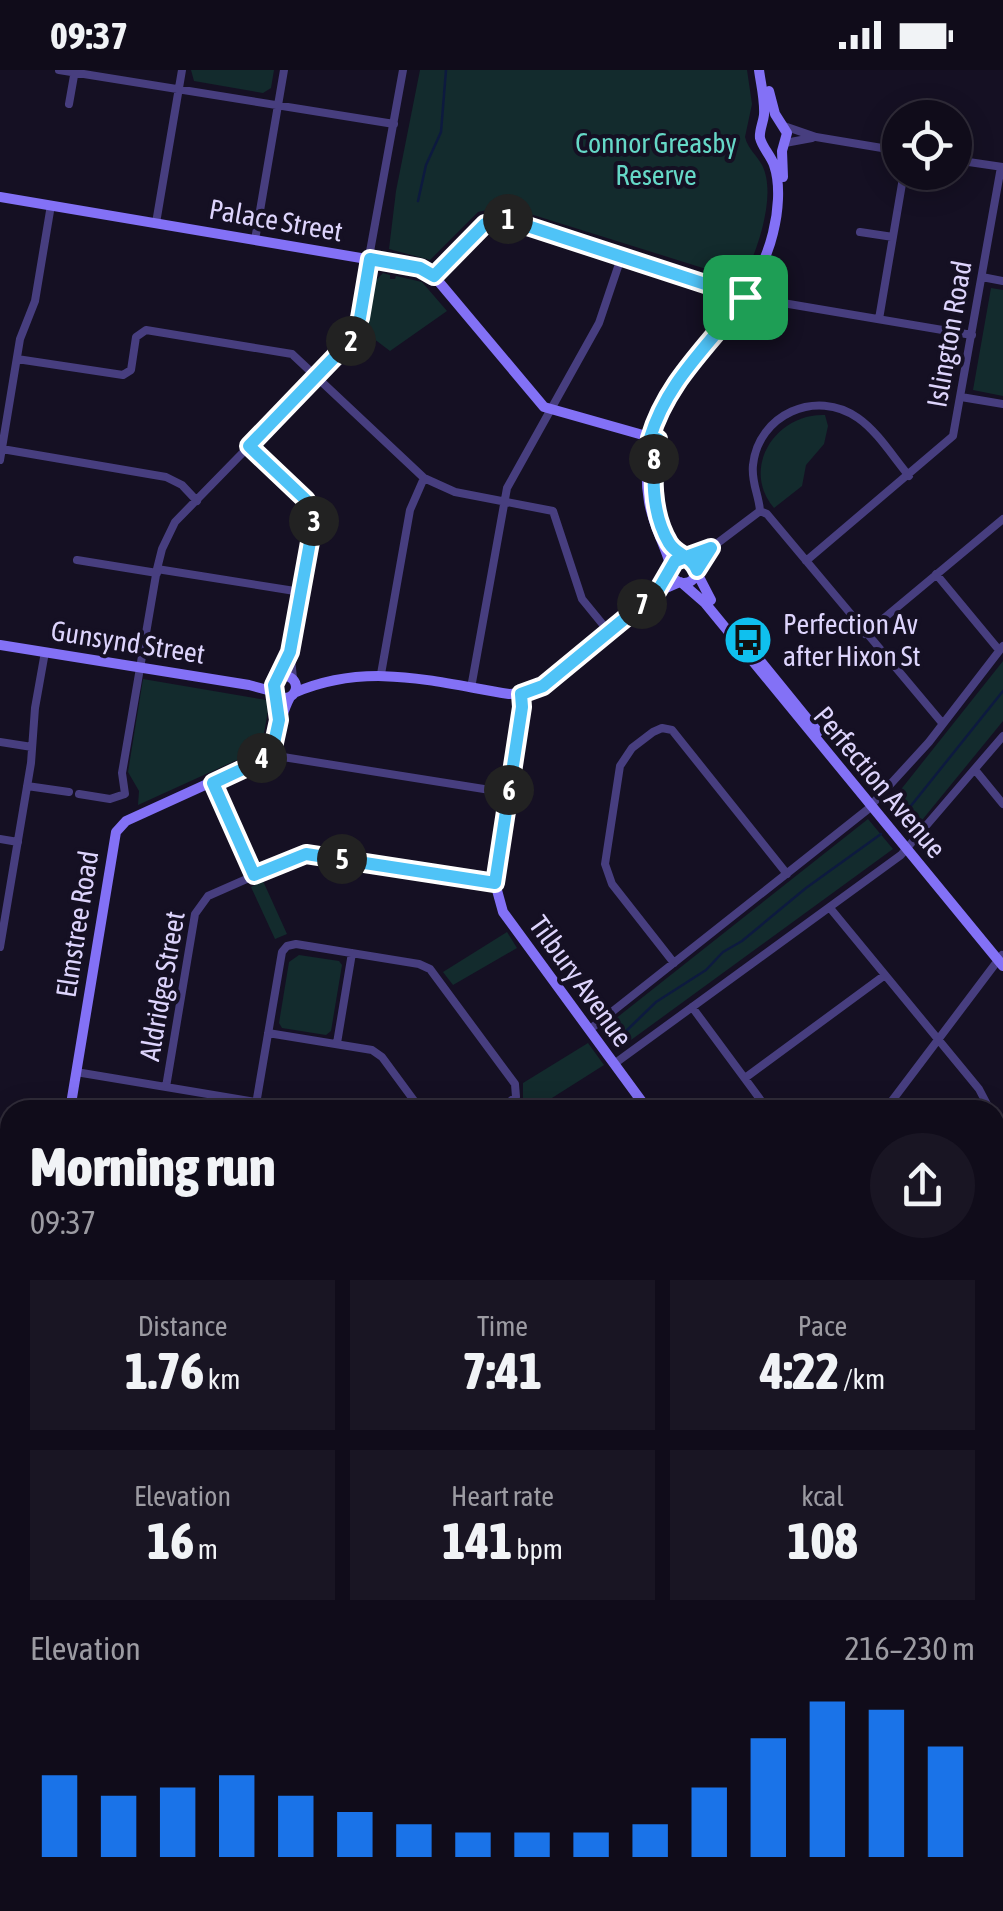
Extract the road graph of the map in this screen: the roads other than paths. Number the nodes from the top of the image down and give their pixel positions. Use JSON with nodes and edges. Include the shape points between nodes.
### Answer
{"nodes":[{"id":1,"x":59,"y":70,"type":"edge"},
{"id":2,"x":182,"y":70,"type":"edge"},
{"id":3,"x":284,"y":70,"type":"edge"},
{"id":4,"x":404,"y":70,"type":"edge"},
{"id":5,"x":762,"y":70,"type":"edge"},
{"id":6,"x":74,"y":71,"type":"edge"},
{"id":7,"x":178,"y":90,"type":"junction"},
{"id":8,"x":69,"y":104,"type":"dead end"},
{"id":9,"x":278,"y":105,"type":"junction"},
{"id":10,"x":394,"y":124,"type":"junction"},
{"id":11,"x":782,"y":124,"type":"junction"},
{"id":12,"x":761,"y":137,"type":"junction"},
{"id":13,"x":816,"y":137,"type":"junction"},
{"id":14,"x":784,"y":144,"type":"junction"},
{"id":15,"x":882,"y":148,"type":"edge"},
{"id":16,"x":972,"y":163,"type":"edge"},
{"id":17,"x":1002,"y":167,"type":"edge"},
{"id":18,"x":901,"y":190,"type":"edge"},
{"id":19,"x":0,"y":196,"type":"edge"},
{"id":20,"x":51,"y":205,"type":"junction"},
{"id":21,"x":156,"y":223,"type":"junction"},
{"id":22,"x":860,"y":232,"type":"dead end"},
{"id":23,"x":893,"y":238,"type":"junction"},
{"id":24,"x":255,"y":240,"type":"junction"},
{"id":25,"x":622,"y":255,"type":"junction"},
{"id":26,"x":370,"y":259,"type":"junction"},
{"id":27,"x":434,"y":276,"type":"junction"},
{"id":28,"x":982,"y":277,"type":"junction"},
{"id":29,"x":1003,"y":280,"type":"edge"},
{"id":30,"x":750,"y":296,"type":"junction"},
{"id":31,"x":879,"y":319,"type":"junction"},
{"id":32,"x":972,"y":336,"type":"junction"},
{"id":33,"x":17,"y":359,"type":"junction"},
{"id":34,"x":316,"y":378,"type":"junction"},
{"id":35,"x":961,"y":396,"type":"junction"},
{"id":36,"x":1003,"y":404,"type":"edge"},
{"id":37,"x":550,"y":410,"type":"junction"},
{"id":38,"x":654,"y":438,"type":"junction"},
{"id":39,"x":249,"y":446,"type":"junction"},
{"id":40,"x":2,"y":449,"type":"edge"},
{"id":41,"x":0,"y":460,"type":"edge"},
{"id":42,"x":908,"y":476,"type":"junction"},
{"id":43,"x":424,"y":478,"type":"junction"},
{"id":44,"x":503,"y":500,"type":"junction"},
{"id":45,"x":197,"y":501,"type":"junction"},
{"id":46,"x":760,"y":511,"type":"junction"},
{"id":47,"x":1003,"y":519,"type":"edge"},
{"id":48,"x":711,"y":548,"type":"junction"},
{"id":49,"x":686,"y":557,"type":"junction"},
{"id":50,"x":77,"y":560,"type":"dead end"},
{"id":51,"x":806,"y":561,"type":"junction"},
{"id":52,"x":671,"y":569,"type":"junction"},
{"id":53,"x":157,"y":571,"type":"junction"},
{"id":54,"x":697,"y":571,"type":"junction"},
{"id":55,"x":936,"y":574,"type":"junction"},
{"id":56,"x":681,"y":583,"type":"junction"},
{"id":57,"x":301,"y":592,"type":"junction"},
{"id":58,"x":657,"y":592,"type":"junction"},
{"id":59,"x":609,"y":632,"type":"junction"},
{"id":60,"x":865,"y":634,"type":"junction"},
{"id":61,"x":0,"y":644,"type":"edge"},
{"id":62,"x":1001,"y":648,"type":"edge"},
{"id":63,"x":45,"y":652,"type":"junction"},
{"id":64,"x":290,"y":652,"type":"junction"},
{"id":65,"x":140,"y":667,"type":"junction"},
{"id":66,"x":381,"y":674,"type":"junction"},
{"id":67,"x":277,"y":686,"type":"junction"},
{"id":68,"x":293,"y":688,"type":"junction"},
{"id":69,"x":471,"y":688,"type":"junction"},
{"id":70,"x":521,"y":694,"type":"junction"},
{"id":71,"x":279,"y":720,"type":"junction"},
{"id":72,"x":943,"y":724,"type":"junction"},
{"id":73,"x":1003,"y":736,"type":"edge"},
{"id":74,"x":0,"y":742,"type":"edge"},
{"id":75,"x":32,"y":747,"type":"junction"},
{"id":76,"x":270,"y":750,"type":"junction"},
{"id":77,"x":976,"y":771,"type":"junction"},
{"id":78,"x":213,"y":783,"type":"junction"},
{"id":79,"x":27,"y":786,"type":"junction"},
{"id":80,"x":509,"y":793,"type":"junction"},
{"id":81,"x":874,"y":803,"type":"junction"},
{"id":82,"x":1003,"y":804,"type":"edge"},
{"id":83,"x":0,"y":839,"type":"edge"},
{"id":84,"x":18,"y":842,"type":"junction"},
{"id":85,"x":910,"y":847,"type":"junction"},
{"id":86,"x":787,"y":874,"type":"junction"},
{"id":87,"x":254,"y":875,"type":"junction"},
{"id":88,"x":495,"y":883,"type":"junction"},
{"id":89,"x":830,"y":908,"type":"junction"},
{"id":90,"x":1,"y":934,"type":"edge"},
{"id":91,"x":0,"y":946,"type":"edge"},
{"id":92,"x":352,"y":953,"type":"junction"},
{"id":93,"x":1001,"y":959,"type":"edge"},
{"id":94,"x":674,"y":963,"type":"junction"},
{"id":95,"x":884,"y":975,"type":"junction"},
{"id":96,"x":692,"y":1007,"type":"junction"},
{"id":97,"x":589,"y":1030,"type":"junction"},
{"id":98,"x":268,"y":1032,"type":"junction"},
{"id":99,"x":938,"y":1040,"type":"junction"},
{"id":100,"x":337,"y":1044,"type":"junction"},
{"id":101,"x":614,"y":1064,"type":"junction"},
{"id":102,"x":76,"y":1072,"type":"junction"},
{"id":103,"x":745,"y":1078,"type":"junction"},
{"id":104,"x":166,"y":1087,"type":"junction"},
{"id":105,"x":72,"y":1100,"type":"edge"},
{"id":106,"x":228,"y":1100,"type":"edge"},
{"id":107,"x":257,"y":1100,"type":"edge"},
{"id":108,"x":413,"y":1100,"type":"edge"},
{"id":109,"x":513,"y":1100,"type":"edge"},
{"id":110,"x":641,"y":1100,"type":"edge"},
{"id":111,"x":761,"y":1100,"type":"edge"},
{"id":112,"x":890,"y":1100,"type":"edge"},
{"id":113,"x":985,"y":1100,"type":"edge"}],
"edges":[{"from":1,"to":6,"type":"street"},
{"from":2,"to":7,"type":"street"},
{"from":3,"to":9,"type":"street"},
{"from":4,"to":10,"type":"street"},
{"from":5,"to":11,"type":"street"},
{"from":5,"to":12,"type":"street"},
{"from":6,"to":7,"type":"street"},
{"from":6,"to":8,"type":"street"},
{"from":7,"to":9,"type":"street"},
{"from":7,"to":21,"type":"street"},
{"from":9,"to":10,"type":"street"},
{"from":9,"to":24,"type":"street"},
{"from":10,"to":26,"type":"street"},
{"from":11,"to":12,"type":"street","via":[[768,122]]},
{"from":11,"to":13,"type":"street"},
{"from":11,"to":14,"type":"street"},
{"from":12,"to":14,"type":"street","via":[[772,149]]},
{"from":12,"to":30,"type":"street","via":[[775,168],[777,212]]},
{"from":13,"to":14,"type":"street"},
{"from":13,"to":15,"type":"street"},
{"from":14,"to":30,"type":"street","via":[[782,220],[772,259]]},
{"from":16,"to":17,"type":"street"},
{"from":17,"to":28,"type":"street","name":"Islington Road"},
{"from":18,"to":23,"type":"street"},
{"from":19,"to":20,"type":"street","name":"Palace Street"},
{"from":20,"to":21,"type":"street","name":"Palace Street"},
{"from":20,"to":33,"type":"street","via":[[36,301]]},
{"from":21,"to":24,"type":"street","name":"Palace Street"},
{"from":22,"to":23,"type":"street"},
{"from":23,"to":31,"type":"street"},
{"from":24,"to":26,"type":"street","name":"Palace Street"},
{"from":25,"to":27,"type":"street","via":[[498,219],[481,227]]},
{"from":25,"to":30,"type":"street"},
{"from":25,"to":37,"type":"street","via":[[599,323]]},
{"from":26,"to":27,"type":"street","name":"Palace Street"},
{"from":26,"to":34,"type":"street","via":[[355,334]]},
{"from":27,"to":37,"type":"street"},
{"from":28,"to":29,"type":"street"},
{"from":28,"to":32,"type":"street","name":"Islington Road"},
{"from":30,"to":31,"type":"street"},
{"from":30,"to":38,"type":"street","via":[[686,376]]},
{"from":31,"to":32,"type":"street"},
{"from":32,"to":35,"type":"street","name":"Islington Road"},
{"from":33,"to":34,"type":"street","via":[[129,374],[136,337],[146,330],[287,352]]},
{"from":33,"to":40,"type":"street"},
{"from":34,"to":39,"type":"street"},
{"from":34,"to":43,"type":"street"},
{"from":35,"to":36,"type":"street"},
{"from":35,"to":42,"type":"street","name":"Islington Road","via":[[950,440]]},
{"from":37,"to":38,"type":"street"},
{"from":37,"to":44,"type":"street"},
{"from":38,"to":49,"type":"street","via":[[660,518],[671,546]]},
{"from":38,"to":52,"type":"street","via":[[649,500]]},
{"from":39,"to":45,"type":"street"},
{"from":39,"to":57,"type":"street","via":[[313,511]]},
{"from":40,"to":41,"type":"street"},
{"from":40,"to":45,"type":"street","via":[[166,477]]},
{"from":42,"to":46,"type":"street","via":[[854,416],[828,406],[801,408],[776,420],[758,444],[752,476]]},
{"from":42,"to":51,"type":"street","name":"Islington Road"},
{"from":43,"to":44,"type":"street","via":[[455,492]]},
{"from":43,"to":66,"type":"street","via":[[410,510]]},
{"from":44,"to":59,"type":"street","via":[[554,510],[582,599]]},
{"from":44,"to":69,"type":"street"},
{"from":45,"to":53,"type":"street","via":[[167,535]]},
{"from":46,"to":48,"type":"street"},
{"from":46,"to":51,"type":"street"},
{"from":47,"to":55,"type":"street"},
{"from":48,"to":49,"type":"street"},
{"from":48,"to":54,"type":"street"},
{"from":49,"to":52,"type":"street"},
{"from":49,"to":54,"type":"street"},
{"from":50,"to":53,"type":"street"},
{"from":51,"to":60,"type":"street"},
{"from":52,"to":56,"type":"street"},
{"from":52,"to":58,"type":"street"},
{"from":53,"to":57,"type":"street"},
{"from":53,"to":65,"type":"street"},
{"from":54,"to":56,"type":"street"},
{"from":54,"to":81,"type":"street","name":"Perfection Avenue","via":[[705,593]]},
{"from":55,"to":60,"type":"street"},
{"from":55,"to":62,"type":"street"},
{"from":56,"to":58,"type":"street"},
{"from":56,"to":81,"type":"street","name":"Perfection Avenue"},
{"from":57,"to":64,"type":"street"},
{"from":58,"to":59,"type":"street"},
{"from":59,"to":70,"type":"street","via":[[543,686]]},
{"from":60,"to":72,"type":"street"},
{"from":61,"to":63,"type":"street","name":"Gunsynd Street"},
{"from":62,"to":72,"type":"street"},
{"from":63,"to":65,"type":"street","name":"Gunsynd Street"},
{"from":63,"to":75,"type":"street"},
{"from":64,"to":67,"type":"street"},
{"from":64,"to":68,"type":"street"},
{"from":65,"to":67,"type":"street","name":"Gunsynd Street"},
{"from":65,"to":79,"type":"street","via":[[122,773],[126,794],[110,799]]},
{"from":66,"to":68,"type":"street"},
{"from":66,"to":69,"type":"street"},
{"from":67,"to":68,"type":"street"},
{"from":67,"to":68,"type":"street"},
{"from":67,"to":71,"type":"street"},
{"from":68,"to":71,"type":"street"},
{"from":69,"to":70,"type":"street"},
{"from":70,"to":80,"type":"street"},
{"from":71,"to":76,"type":"street"},
{"from":72,"to":81,"type":"street"},
{"from":73,"to":77,"type":"street"},
{"from":74,"to":75,"type":"street"},
{"from":75,"to":79,"type":"street"},
{"from":76,"to":78,"type":"street","name":"Elmstree Road"},
{"from":76,"to":80,"type":"street"},
{"from":77,"to":82,"type":"street"},
{"from":77,"to":85,"type":"street"},
{"from":78,"to":87,"type":"street"},
{"from":78,"to":102,"type":"street","name":"Elmstree Road","via":[[126,821],[116,832]]},
{"from":79,"to":84,"type":"street"},
{"from":80,"to":88,"type":"street"},
{"from":81,"to":85,"type":"street","name":"Perfection Avenue"},
{"from":81,"to":86,"type":"street"},
{"from":83,"to":84,"type":"street"},
{"from":84,"to":90,"type":"street"},
{"from":85,"to":89,"type":"street"},
{"from":85,"to":93,"type":"street","name":"Perfection Avenue"},
{"from":86,"to":94,"type":"street"},
{"from":86,"to":94,"type":"street","via":[[675,733],[666,725],[653,732],[623,760],[605,864],[612,884]]},
{"from":87,"to":88,"type":"street","name":"Aldridge Street","via":[[306,854]]},
{"from":87,"to":104,"type":"street","name":"Aldridge Street","via":[[208,896],[196,909]]},
{"from":88,"to":97,"type":"street","name":"Tilbury Avenue","via":[[503,912]]},
{"from":89,"to":95,"type":"street"},
{"from":89,"to":96,"type":"street"},
{"from":90,"to":91,"type":"street"},
{"from":92,"to":98,"type":"street","via":[[284,948]]},
{"from":92,"to":100,"type":"street"},
{"from":92,"to":109,"type":"street","via":[[433,972],[515,1084]]},
{"from":93,"to":99,"type":"street"},
{"from":94,"to":97,"type":"street"},
{"from":95,"to":99,"type":"street"},
{"from":95,"to":103,"type":"street"},
{"from":96,"to":101,"type":"street"},
{"from":96,"to":103,"type":"street"},
{"from":97,"to":101,"type":"street","name":"Tilbury Avenue"},
{"from":98,"to":100,"type":"street"},
{"from":98,"to":107,"type":"street"},
{"from":99,"to":112,"type":"street"},
{"from":99,"to":113,"type":"street"},
{"from":100,"to":108,"type":"street","via":[[378,1053]]},
{"from":101,"to":110,"type":"street","name":"Tilbury Avenue"},
{"from":102,"to":104,"type":"street"},
{"from":102,"to":105,"type":"street","name":"Elmstree Road"},
{"from":103,"to":111,"type":"street"},
{"from":104,"to":106,"type":"street"}]}
